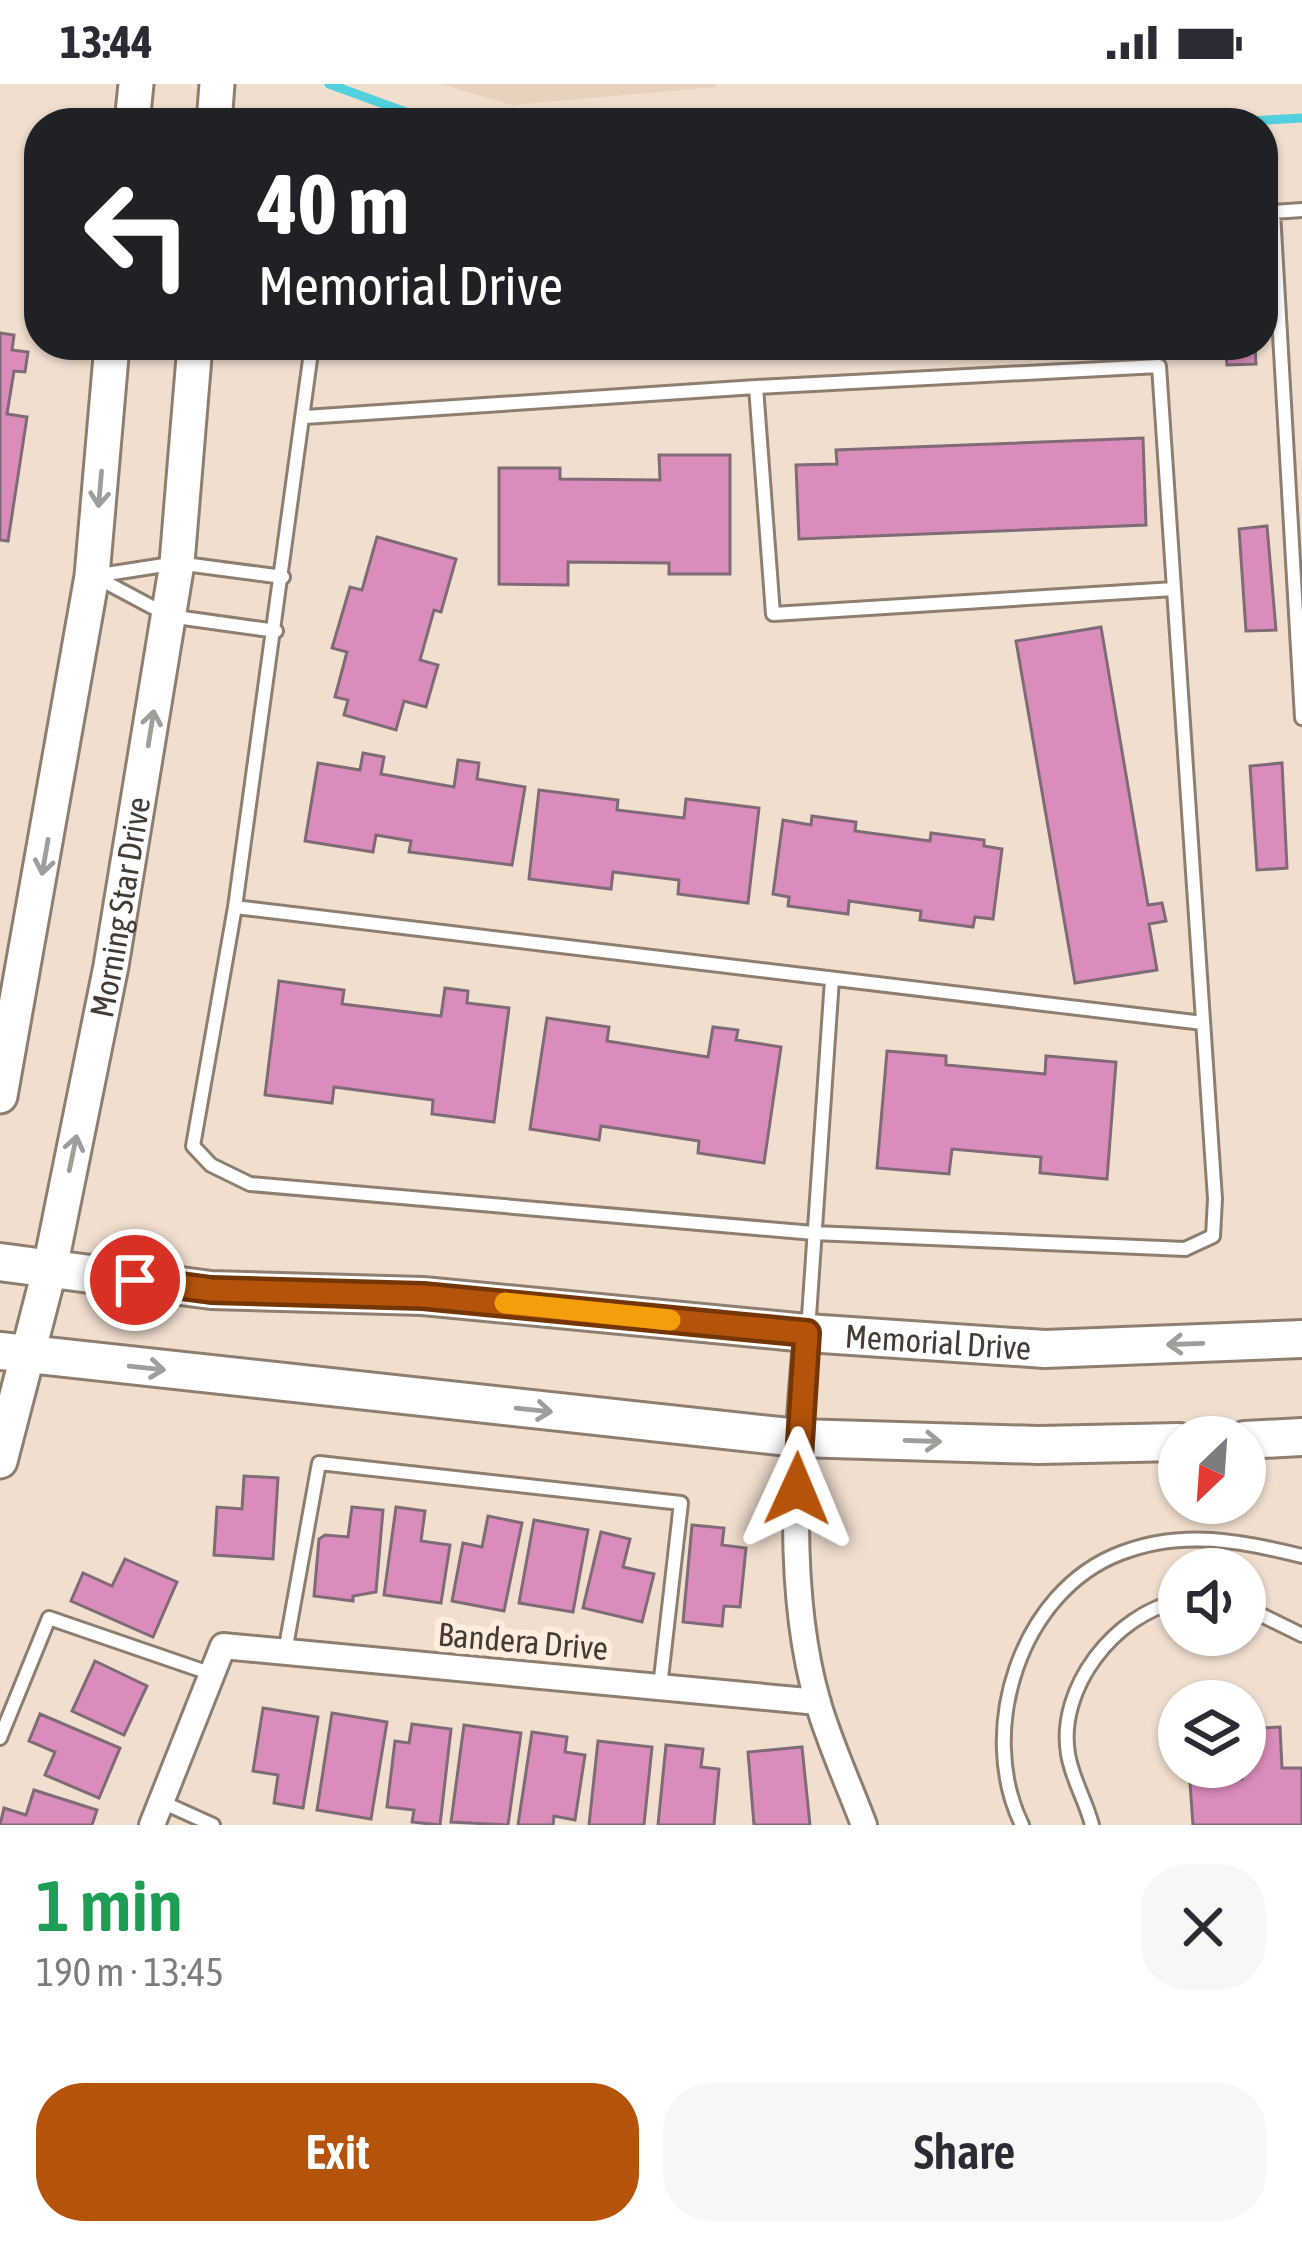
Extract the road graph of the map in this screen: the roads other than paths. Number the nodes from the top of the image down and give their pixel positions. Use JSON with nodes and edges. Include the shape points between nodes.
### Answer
{"nodes":[{"id":1,"x":1278,"y":299,"type":"edge"},
{"id":2,"x":111,"y":360,"type":"edge"},
{"id":3,"x":194,"y":360,"type":"edge"},
{"id":4,"x":311,"y":360,"type":"edge"},
{"id":5,"x":756,"y":387,"type":"junction"},
{"id":6,"x":305,"y":418,"type":"junction"},
{"id":7,"x":177,"y":563,"type":"junction"},
{"id":8,"x":92,"y":576,"type":"junction"},
{"id":9,"x":283,"y":577,"type":"junction"},
{"id":10,"x":1174,"y":589,"type":"junction"},
{"id":11,"x":170,"y":616,"type":"junction"},
{"id":12,"x":276,"y":631,"type":"junction"},
{"id":13,"x":1302,"y":718,"type":"edge"},
{"id":14,"x":236,"y":908,"type":"junction"},
{"id":15,"x":832,"y":979,"type":"junction"},
{"id":16,"x":1203,"y":1023,"type":"junction"},
{"id":17,"x":0,"y":1096,"type":"edge"},
{"id":18,"x":814,"y":1233,"type":"junction"},
{"id":19,"x":0,"y":1262,"type":"edge"},
{"id":20,"x":50,"y":1268,"type":"junction"},
{"id":21,"x":807,"y":1333,"type":"junction"},
{"id":22,"x":1302,"y":1339,"type":"edge"},
{"id":23,"x":15,"y":1353,"type":"edge"},
{"id":24,"x":1302,"y":1437,"type":"edge"},
{"id":25,"x":797,"y":1438,"type":"junction"},
{"id":26,"x":1266,"y":1439,"type":"edge"},
{"id":27,"x":1158,"y":1442,"type":"edge"},
{"id":28,"x":0,"y":1461,"type":"edge"},
{"id":29,"x":1302,"y":1556,"type":"edge"},
{"id":30,"x":1158,"y":1607,"type":"edge"},
{"id":31,"x":1266,"y":1617,"type":"edge"},
{"id":32,"x":1302,"y":1635,"type":"edge"},
{"id":33,"x":286,"y":1652,"type":"junction"},
{"id":34,"x":212,"y":1673,"type":"junction"},
{"id":35,"x":660,"y":1687,"type":"junction"},
{"id":36,"x":818,"y":1702,"type":"junction"},
{"id":37,"x":0,"y":1738,"type":"edge"},
{"id":38,"x":157,"y":1813,"type":"edge"},
{"id":39,"x":213,"y":1825,"type":"edge"},
{"id":40,"x":864,"y":1825,"type":"edge"},
{"id":41,"x":1022,"y":1825,"type":"edge"},
{"id":42,"x":1092,"y":1825,"type":"edge"}],
"edges":[{"from":1,"to":13,"type":"lane"},
{"from":2,"to":8,"type":"street","one_way":true},
{"from":3,"to":7,"type":"street","name":"Morning Star Drive"},
{"from":4,"to":6,"type":"lane"},
{"from":5,"to":6,"type":"lane"},
{"from":5,"to":10,"type":"lane","via":[[1160,367]]},
{"from":5,"to":10,"type":"lane","via":[[773,614]]},
{"from":6,"to":9,"type":"lane"},
{"from":7,"to":8,"type":"lane"},
{"from":7,"to":9,"type":"lane"},
{"from":7,"to":11,"type":"street","name":"Morning Star Drive"},
{"from":8,"to":11,"type":"lane"},
{"from":8,"to":17,"type":"street","one_way":true},
{"from":9,"to":12,"type":"lane"},
{"from":10,"to":16,"type":"lane"},
{"from":11,"to":12,"type":"lane"},
{"from":20,"to":11,"type":"street","name":"Morning Star Drive","one_way":true},
{"from":12,"to":14,"type":"lane"},
{"from":14,"to":15,"type":"lane"},
{"from":14,"to":18,"type":"lane","via":[[193,1146],[211,1165],[250,1184]]},
{"from":15,"to":16,"type":"lane"},
{"from":15,"to":18,"type":"lane"},
{"from":16,"to":18,"type":"lane","via":[[1213,1236],[1185,1249]]},
{"from":18,"to":21,"type":"lane"},
{"from":19,"to":20,"type":"main road","name":"Memorial Drive"},
{"from":20,"to":21,"type":"main road","name":"Memorial Drive","via":[[211,1290],[423,1296]]},
{"from":20,"to":23,"type":"street","name":"Morning Star Drive"},
{"from":22,"to":21,"type":"main road","name":"Memorial Drive","one_way":true,"via":[[1045,1349]]},
{"from":21,"to":25,"type":"street"},
{"from":23,"to":25,"type":"main road","one_way":true},
{"from":23,"to":28,"type":"street","name":"Morning Star Drive"},
{"from":24,"to":26,"type":"main road"},
{"from":25,"to":27,"type":"main road","one_way":true},
{"from":25,"to":36,"type":"street","via":[[801,1602]]},
{"from":29,"to":41,"type":"lane","via":[[1216,1538],[1162,1543],[1106,1559],[1063,1594],[1024,1652],[1004,1713],[1004,1764]]},
{"from":30,"to":42,"type":"lane","via":[[1118,1632],[1076,1698],[1068,1754]]},
{"from":31,"to":32,"type":"lane"},
{"from":33,"to":34,"type":"street","name":"Bandera Drive","via":[[223,1646]]},
{"from":33,"to":35,"type":"street","name":"Bandera Drive"},
{"from":33,"to":35,"type":"lane","via":[[319,1463],[681,1503]]},
{"from":34,"to":37,"type":"lane","via":[[49,1618]]},
{"from":34,"to":38,"type":"street"},
{"from":35,"to":36,"type":"street","name":"Bandera Drive"},
{"from":36,"to":40,"type":"street"},
{"from":38,"to":39,"type":"lane"}]}
